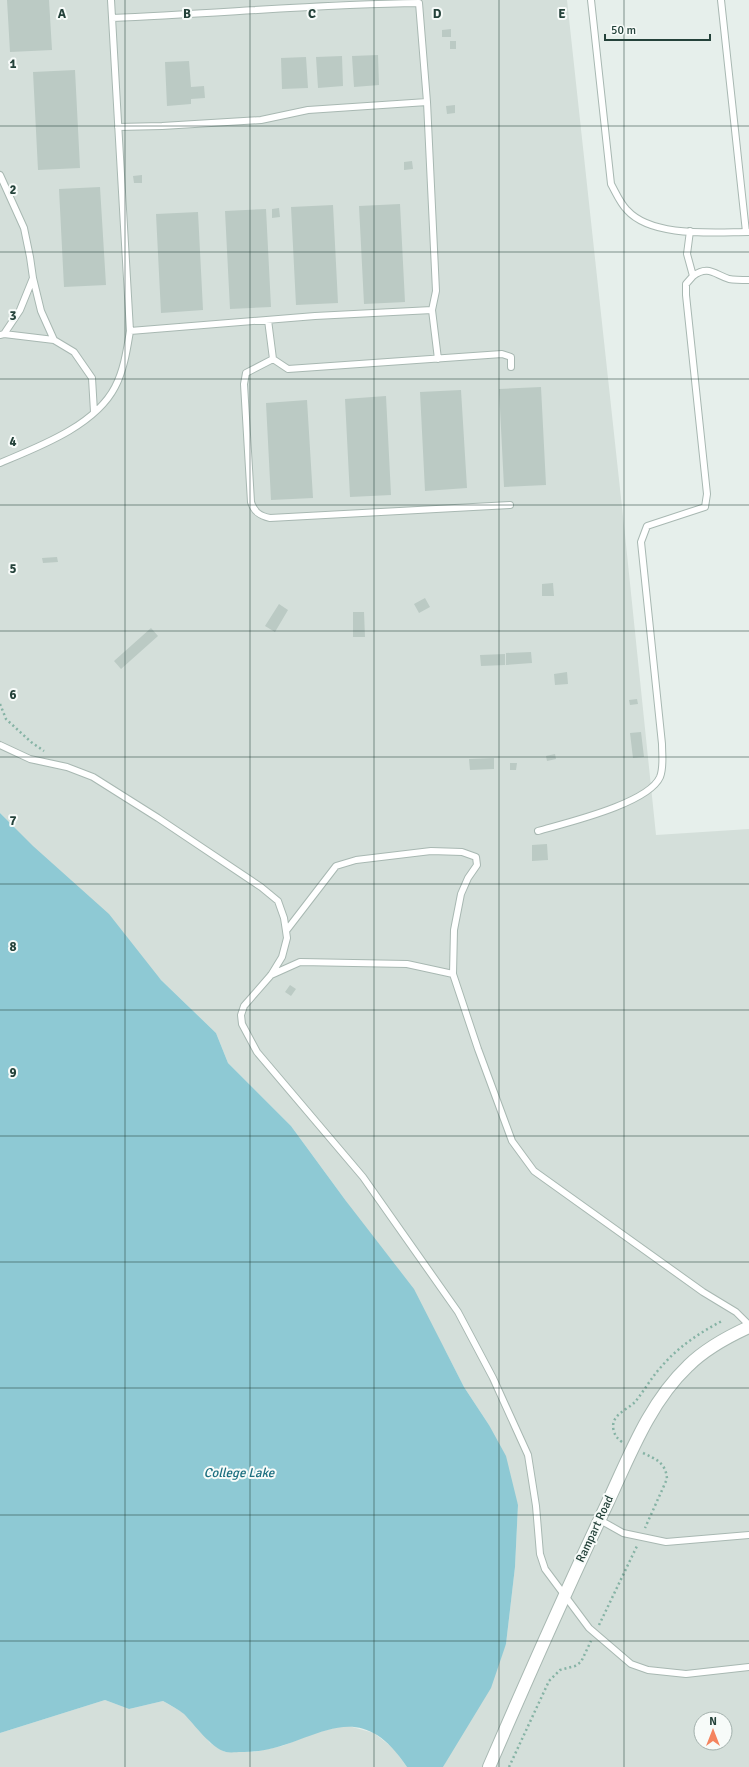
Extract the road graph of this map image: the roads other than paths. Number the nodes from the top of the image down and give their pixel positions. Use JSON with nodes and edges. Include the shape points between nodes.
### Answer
{"nodes":[{"id":1,"x":111,"y":0,"type":"edge"},
{"id":2,"x":591,"y":0,"type":"edge"},
{"id":3,"x":722,"y":0,"type":"edge"},
{"id":4,"x":419,"y":2,"type":"edge"},
{"id":5,"x":112,"y":18,"type":"junction"},
{"id":6,"x":427,"y":102,"type":"junction"},
{"id":7,"x":118,"y":127,"type":"junction"},
{"id":8,"x":0,"y":175,"type":"edge"},
{"id":9,"x":690,"y":231,"type":"junction"},
{"id":10,"x":747,"y":232,"type":"edge"},
{"id":11,"x":693,"y":276,"type":"junction"},
{"id":12,"x":33,"y":278,"type":"junction"},
{"id":13,"x":749,"y":280,"type":"edge"},
{"id":14,"x":432,"y":310,"type":"junction"},
{"id":15,"x":268,"y":320,"type":"junction"},
{"id":16,"x":130,"y":331,"type":"junction"},
{"id":17,"x":2,"y":334,"type":"edge"},
{"id":18,"x":54,"y":340,"type":"junction"},
{"id":19,"x":273,"y":359,"type":"junction"},
{"id":20,"x":438,"y":359,"type":"junction"},
{"id":21,"x":511,"y":367,"type":"dead end"},
{"id":22,"x":94,"y":412,"type":"junction"},
{"id":23,"x":0,"y":464,"type":"edge"},
{"id":24,"x":510,"y":505,"type":"dead end"},
{"id":25,"x":0,"y":745,"type":"edge"},
{"id":26,"x":538,"y":830,"type":"dead end"},
{"id":27,"x":286,"y":931,"type":"junction"},
{"id":28,"x":453,"y":974,"type":"junction"},
{"id":29,"x":271,"y":975,"type":"junction"},
{"id":30,"x":749,"y":1326,"type":"edge"},
{"id":31,"x":600,"y":1520,"type":"junction"},
{"id":32,"x":749,"y":1535,"type":"edge"},
{"id":33,"x":565,"y":1594,"type":"junction"},
{"id":34,"x":749,"y":1667,"type":"edge"},
{"id":35,"x":488,"y":1767,"type":"edge"}],
"edges":[{"from":1,"to":5,"type":"lane"},
{"from":2,"to":9,"type":"lane","via":[[611,184],[618,199],[628,211],[648,225]]},
{"from":3,"to":10,"type":"lane"},
{"from":4,"to":5,"type":"lane"},
{"from":4,"to":6,"type":"lane"},
{"from":5,"to":7,"type":"lane"},
{"from":6,"to":7,"type":"lane","via":[[308,110],[261,120]]},
{"from":6,"to":14,"type":"lane","via":[[436,291]]},
{"from":7,"to":16,"type":"lane"},
{"from":8,"to":12,"type":"lane","via":[[24,228]]},
{"from":9,"to":10,"type":"lane"},
{"from":9,"to":11,"type":"lane","via":[[687,254]]},
{"from":11,"to":13,"type":"lane","via":[[704,270],[730,279]]},
{"from":11,"to":26,"type":"lane","via":[[686,284],[686,295],[707,494],[706,507],[647,526],[641,542],[662,744],[663,762],[660,778],[649,790],[634,799],[597,814]]},
{"from":12,"to":17,"type":"lane","via":[[20,310]]},
{"from":12,"to":18,"type":"lane","via":[[41,311]]},
{"from":14,"to":15,"type":"lane"},
{"from":14,"to":20,"type":"lane"},
{"from":15,"to":16,"type":"lane"},
{"from":15,"to":19,"type":"lane"},
{"from":16,"to":22,"type":"lane","via":[[125,358],[115,387]]},
{"from":17,"to":18,"type":"lane"},
{"from":18,"to":22,"type":"lane","via":[[74,352],[92,378]]},
{"from":19,"to":20,"type":"lane","via":[[288,369]]},
{"from":19,"to":24,"type":"lane","via":[[246,374],[244,384],[251,502],[257,513],[270,518]]},
{"from":20,"to":21,"type":"lane","via":[[502,354],[511,357]]},
{"from":22,"to":23,"type":"lane","via":[[60,438]]},
{"from":25,"to":27,"type":"lane","via":[[30,759],[67,767],[94,777],[145,810],[278,901]]},
{"from":27,"to":28,"type":"lane","via":[[336,866],[356,860],[400,854],[462,852],[476,857],[477,865],[461,894],[454,930]]},
{"from":27,"to":29,"type":"lane","via":[[287,938],[282,956]]},
{"from":28,"to":29,"type":"lane","via":[[407,964],[300,962]]},
{"from":28,"to":30,"type":"lane","via":[[512,1141],[534,1170],[703,1292],[736,1312]]},
{"from":29,"to":33,"type":"lane","via":[[244,1006],[242,1024],[257,1052],[362,1177],[458,1312],[493,1378],[528,1455],[540,1554],[545,1569]]},
{"from":30,"to":31,"type":"street","name":"Rampart Road","via":[[710,1348],[687,1366],[664,1395],[644,1427]]},
{"from":31,"to":32,"type":"lane","via":[[623,1534],[666,1542]]},
{"from":31,"to":33,"type":"street","name":"Rampart Road"},
{"from":33,"to":34,"type":"lane","via":[[589,1628],[631,1664],[648,1670],[686,1674]]},
{"from":33,"to":35,"type":"street","name":"Rampart Road"}]}
